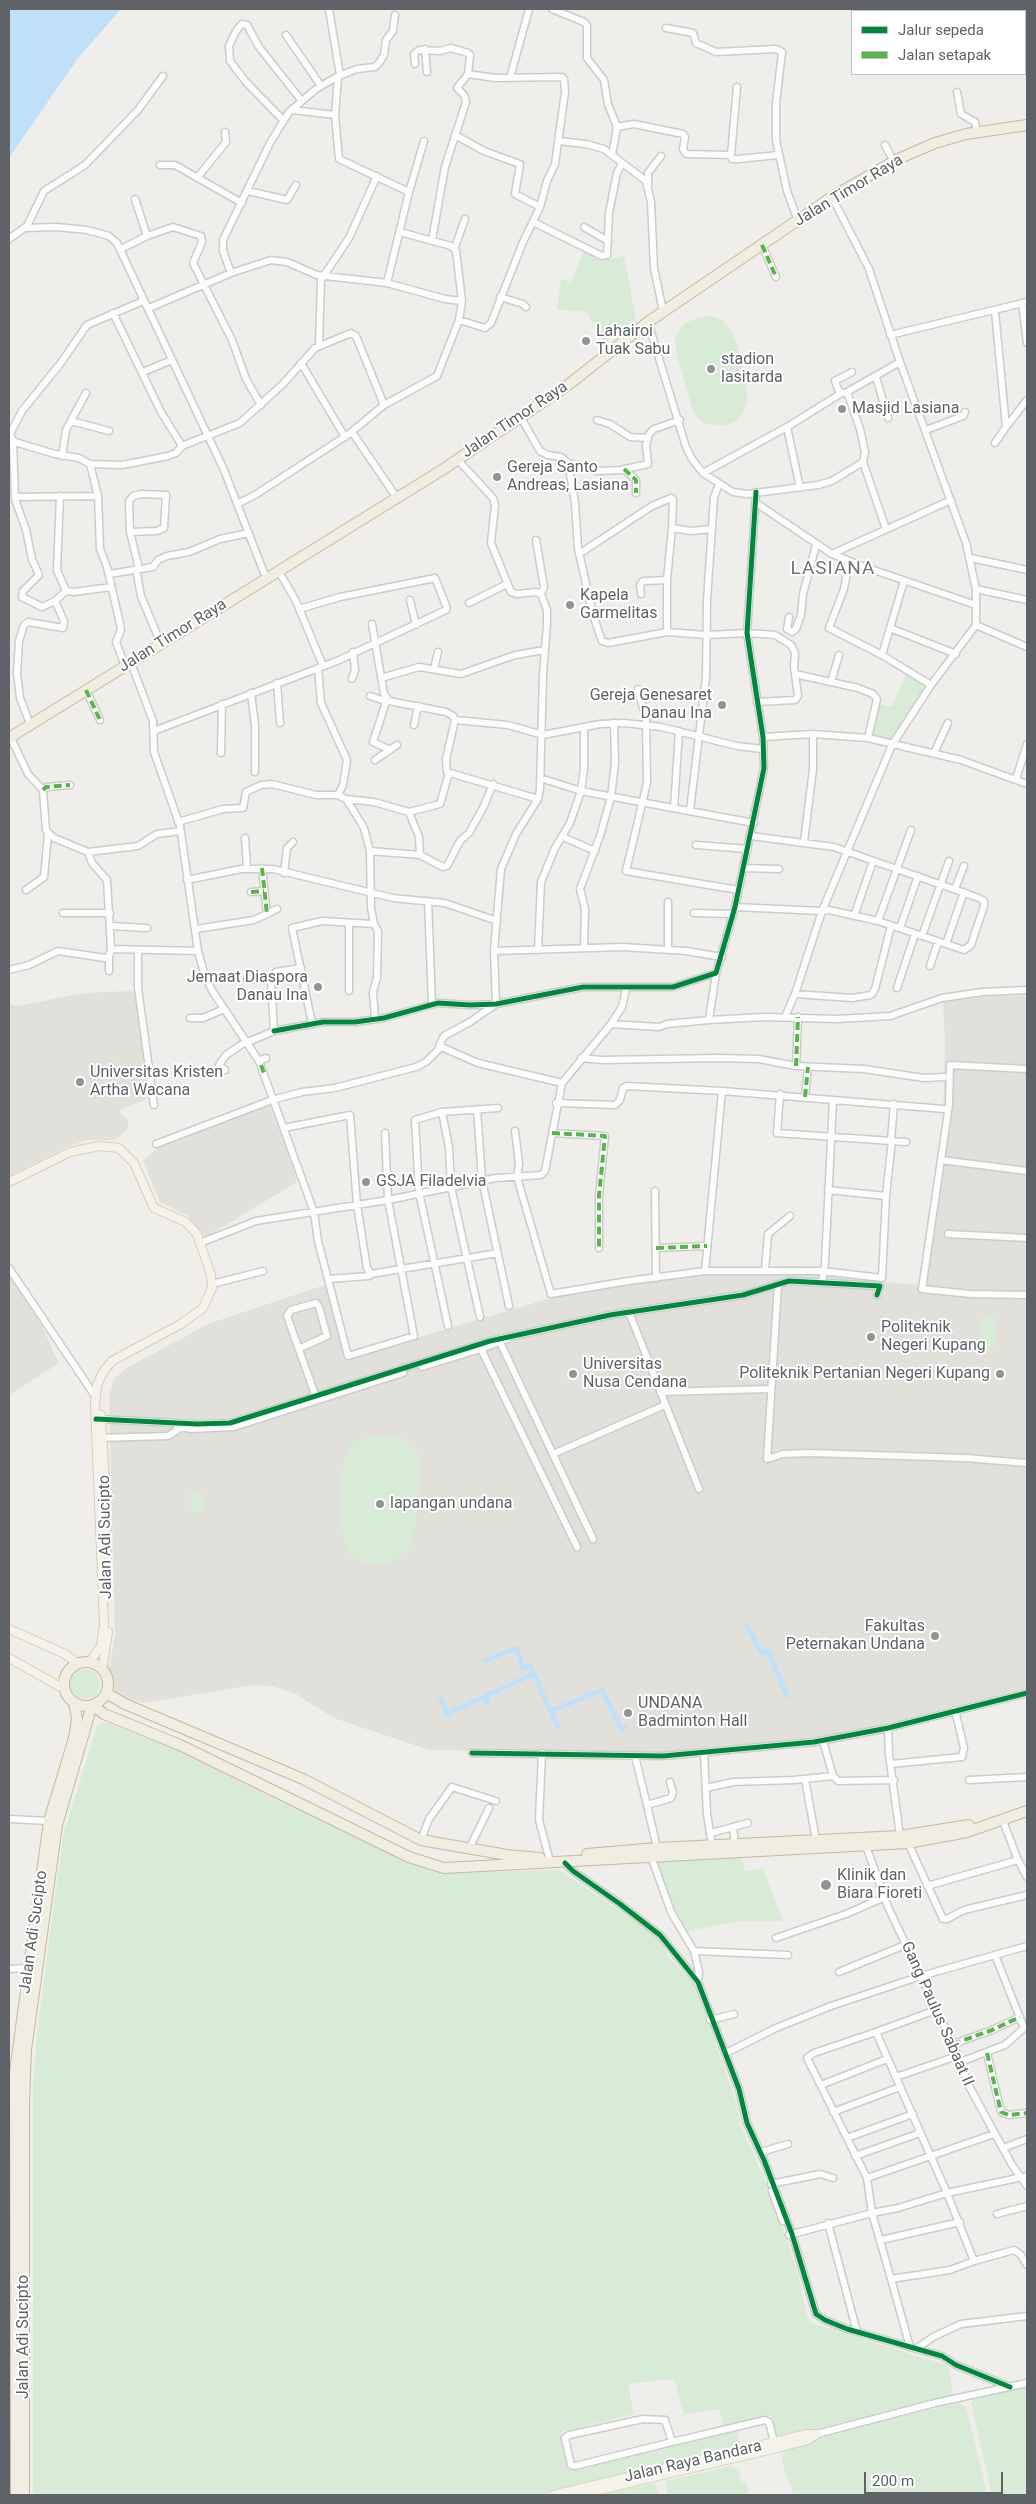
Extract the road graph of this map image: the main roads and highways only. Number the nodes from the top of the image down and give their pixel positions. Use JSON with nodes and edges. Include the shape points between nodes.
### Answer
{"nodes":[{"id":1,"x":1027,"y":125,"type":"edge"},
{"id":2,"x":10,"y":737,"type":"edge"},
{"id":3,"x":9,"y":1182,"type":"edge"},
{"id":4,"x":100,"y":1438,"type":"junction"},
{"id":5,"x":9,"y":1629,"type":"edge"},
{"id":6,"x":9,"y":1658,"type":"edge"},
{"id":7,"x":83,"y":1663,"type":"junction"},
{"id":8,"x":102,"y":1670,"type":"junction"},
{"id":9,"x":64,"y":1689,"type":"junction"},
{"id":10,"x":106,"y":1693,"type":"junction"},
{"id":11,"x":74,"y":1703,"type":"junction"},
{"id":12,"x":93,"y":1705,"type":"junction"},
{"id":13,"x":1027,"y":1804,"type":"edge"},
{"id":14,"x":1027,"y":1811,"type":"edge"},
{"id":15,"x":904,"y":1839,"type":"junction"},
{"id":16,"x":838,"y":1843,"type":"junction"},
{"id":17,"x":481,"y":1851,"type":"junction"},
{"id":18,"x":654,"y":1852,"type":"junction"},
{"id":19,"x":480,"y":1867,"type":"junction"},
{"id":20,"x":29,"y":1995,"type":"junction"},
{"id":21,"x":14,"y":2045,"type":"edge"},
{"id":22,"x":12,"y":2072,"type":"edge"},
{"id":23,"x":12,"y":2113,"type":"edge"},
{"id":24,"x":11,"y":2151,"type":"edge"},
{"id":25,"x":12,"y":2247,"type":"edge"},
{"id":26,"x":20,"y":2369,"type":"junction"},
{"id":27,"x":817,"y":2434,"type":"road end"},
{"id":28,"x":775,"y":2444,"type":"junction"},
{"id":29,"x":16,"y":2495,"type":"edge"},
{"id":30,"x":24,"y":2495,"type":"edge"},
{"id":31,"x":553,"y":2495,"type":"edge"},
{"id":32,"x":578,"y":2495,"type":"edge"}],
"edges":[{"from":1,"to":2,"type":"highway","name":"Jalan Timor Raya","via":[[977,132],[935,143],[832,197],[663,311],[584,374],[457,459]]},
{"from":3,"to":4,"type":"main road","name":"Jalan Adi Sucipto","via":[[70,1152],[112,1146],[129,1156],[154,1208],[189,1225],[196,1234],[209,1268],[210,1296],[202,1308],[181,1324],[108,1365],[97,1385],[95,1400],[101,1412]]},
{"from":4,"to":7,"type":"main road","name":"Jalan Adi Sucipto","via":[[104,1624],[101,1646]]},
{"from":4,"to":8,"type":"main road","name":"Jalan Adi Sucipto","via":[[108,1626]]},
{"from":5,"to":7,"type":"main road"},
{"from":6,"to":9,"type":"main road"},
{"from":7,"to":8,"type":"highway"},
{"from":7,"to":9,"type":"highway","via":[[66,1674]]},
{"from":8,"to":10,"type":"highway","via":[[106,1677]]},
{"from":9,"to":11,"type":"highway"},
{"from":10,"to":12,"type":"highway"},
{"from":10,"to":17,"type":"highway","via":[[303,1780],[421,1840]]},
{"from":11,"to":12,"type":"highway"},
{"from":11,"to":20,"type":"highway","name":"Jalan Adi Sucipto","via":[[77,1719],[74,1738],[49,1821],[28,1968]]},
{"from":12,"to":19,"type":"highway","via":[[104,1714],[180,1745],[409,1857],[444,1868]]},
{"from":12,"to":20,"type":"highway","name":"Jalan Adi Sucipto","via":[[58,1820]]},
{"from":13,"to":15,"type":"highway","via":[[968,1825]]},
{"from":14,"to":15,"type":"highway","via":[[950,1836]]},
{"from":15,"to":16,"type":"highway"},
{"from":15,"to":16,"type":"highway","via":[[866,1846]]},
{"from":16,"to":18,"type":"highway"},
{"from":16,"to":18,"type":"highway","via":[[816,1840],[712,1845]]},
{"from":17,"to":18,"type":"highway","via":[[549,1858]]},
{"from":17,"to":19,"type":"highway"},
{"from":18,"to":19,"type":"highway","via":[[565,1863]]},
{"from":20,"to":21,"type":"highway","name":"Jalan Adi Sucipto"},
{"from":20,"to":26,"type":"highway","name":"Jalan Adi Sucipto","via":[[24,2076]]},
{"from":21,"to":22,"type":"highway","name":"Jalan Adi Sucipto"},
{"from":22,"to":23,"type":"highway","name":"Jalan Adi Sucipto"},
{"from":23,"to":24,"type":"highway","name":"Jalan Adi Sucipto"},
{"from":24,"to":25,"type":"highway","name":"Jalan Adi Sucipto"},
{"from":25,"to":26,"type":"highway","name":"Jalan Adi Sucipto"},
{"from":26,"to":29,"type":"highway","name":"Jalan Adi Sucipto"},
{"from":26,"to":30,"type":"highway","name":"Jalan Adi Sucipto"},
{"from":27,"to":28,"type":"main road","via":[[806,2434]]},
{"from":28,"to":31,"type":"main road","name":"Jalan Raya Bandara"},
{"from":28,"to":32,"type":"main road","name":"Jalan Raya Bandara"}]}
